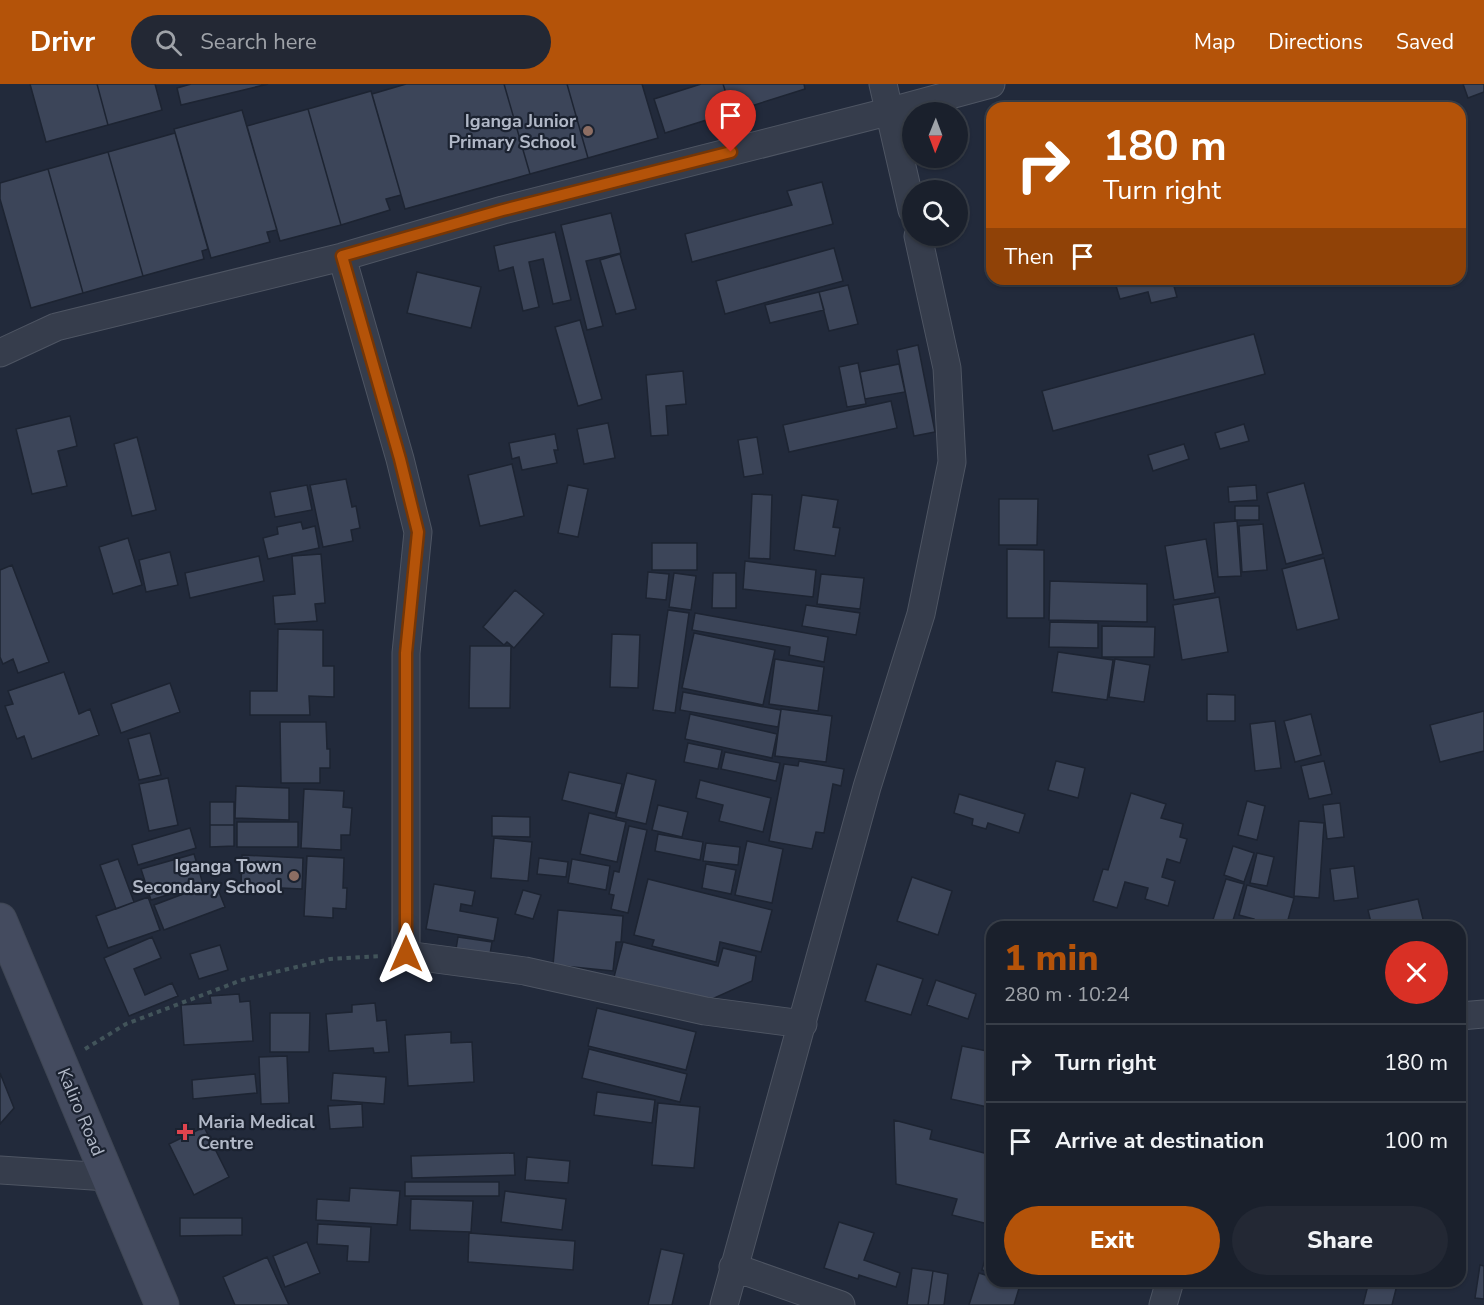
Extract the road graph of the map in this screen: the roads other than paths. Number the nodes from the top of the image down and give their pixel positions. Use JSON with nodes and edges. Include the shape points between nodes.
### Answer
{"nodes":[{"id":1,"x":883,"y":84,"type":"edge"},
{"id":2,"x":991,"y":84,"type":"edge"},
{"id":3,"x":891,"y":111,"type":"junction"},
{"id":4,"x":906,"y":180,"type":"edge"},
{"id":5,"x":920,"y":246,"type":"edge"},
{"id":6,"x":342,"y":256,"type":"junction"},
{"id":7,"x":0,"y":352,"type":"edge"},
{"id":8,"x":0,"y":920,"type":"edge"},
{"id":9,"x":1484,"y":1014,"type":"edge"},
{"id":10,"x":1466,"y":1016,"type":"edge"},
{"id":11,"x":803,"y":1024,"type":"junction"},
{"id":12,"x":0,"y":1170,"type":"edge"},
{"id":13,"x":108,"y":1177,"type":"junction"},
{"id":14,"x":733,"y":1267,"type":"junction"},
{"id":15,"x":1168,"y":1287,"type":"edge"},
{"id":16,"x":162,"y":1305,"type":"edge"},
{"id":17,"x":724,"y":1305,"type":"edge"},
{"id":18,"x":841,"y":1305,"type":"edge"},
{"id":19,"x":1163,"y":1305,"type":"edge"}],
"edges":[{"from":1,"to":3,"type":"street"},
{"from":2,"to":3,"type":"street"},
{"from":3,"to":4,"type":"street"},
{"from":3,"to":6,"type":"street","via":[[503,210]]},
{"from":5,"to":11,"type":"street","via":[[946,368],[952,462],[921,614],[867,787]]},
{"from":6,"to":7,"type":"street","via":[[56,327]]},
{"from":6,"to":11,"type":"street","via":[[418,532],[406,653],[406,954],[525,971],[705,1011]]},
{"from":8,"to":13,"type":"main road","name":"Kaliro Road"},
{"from":9,"to":10,"type":"street"},
{"from":11,"to":14,"type":"street"},
{"from":12,"to":13,"type":"street"},
{"from":13,"to":16,"type":"main road","name":"Kaliro Road"},
{"from":14,"to":17,"type":"street"},
{"from":14,"to":18,"type":"street"},
{"from":15,"to":19,"type":"street"}]}
